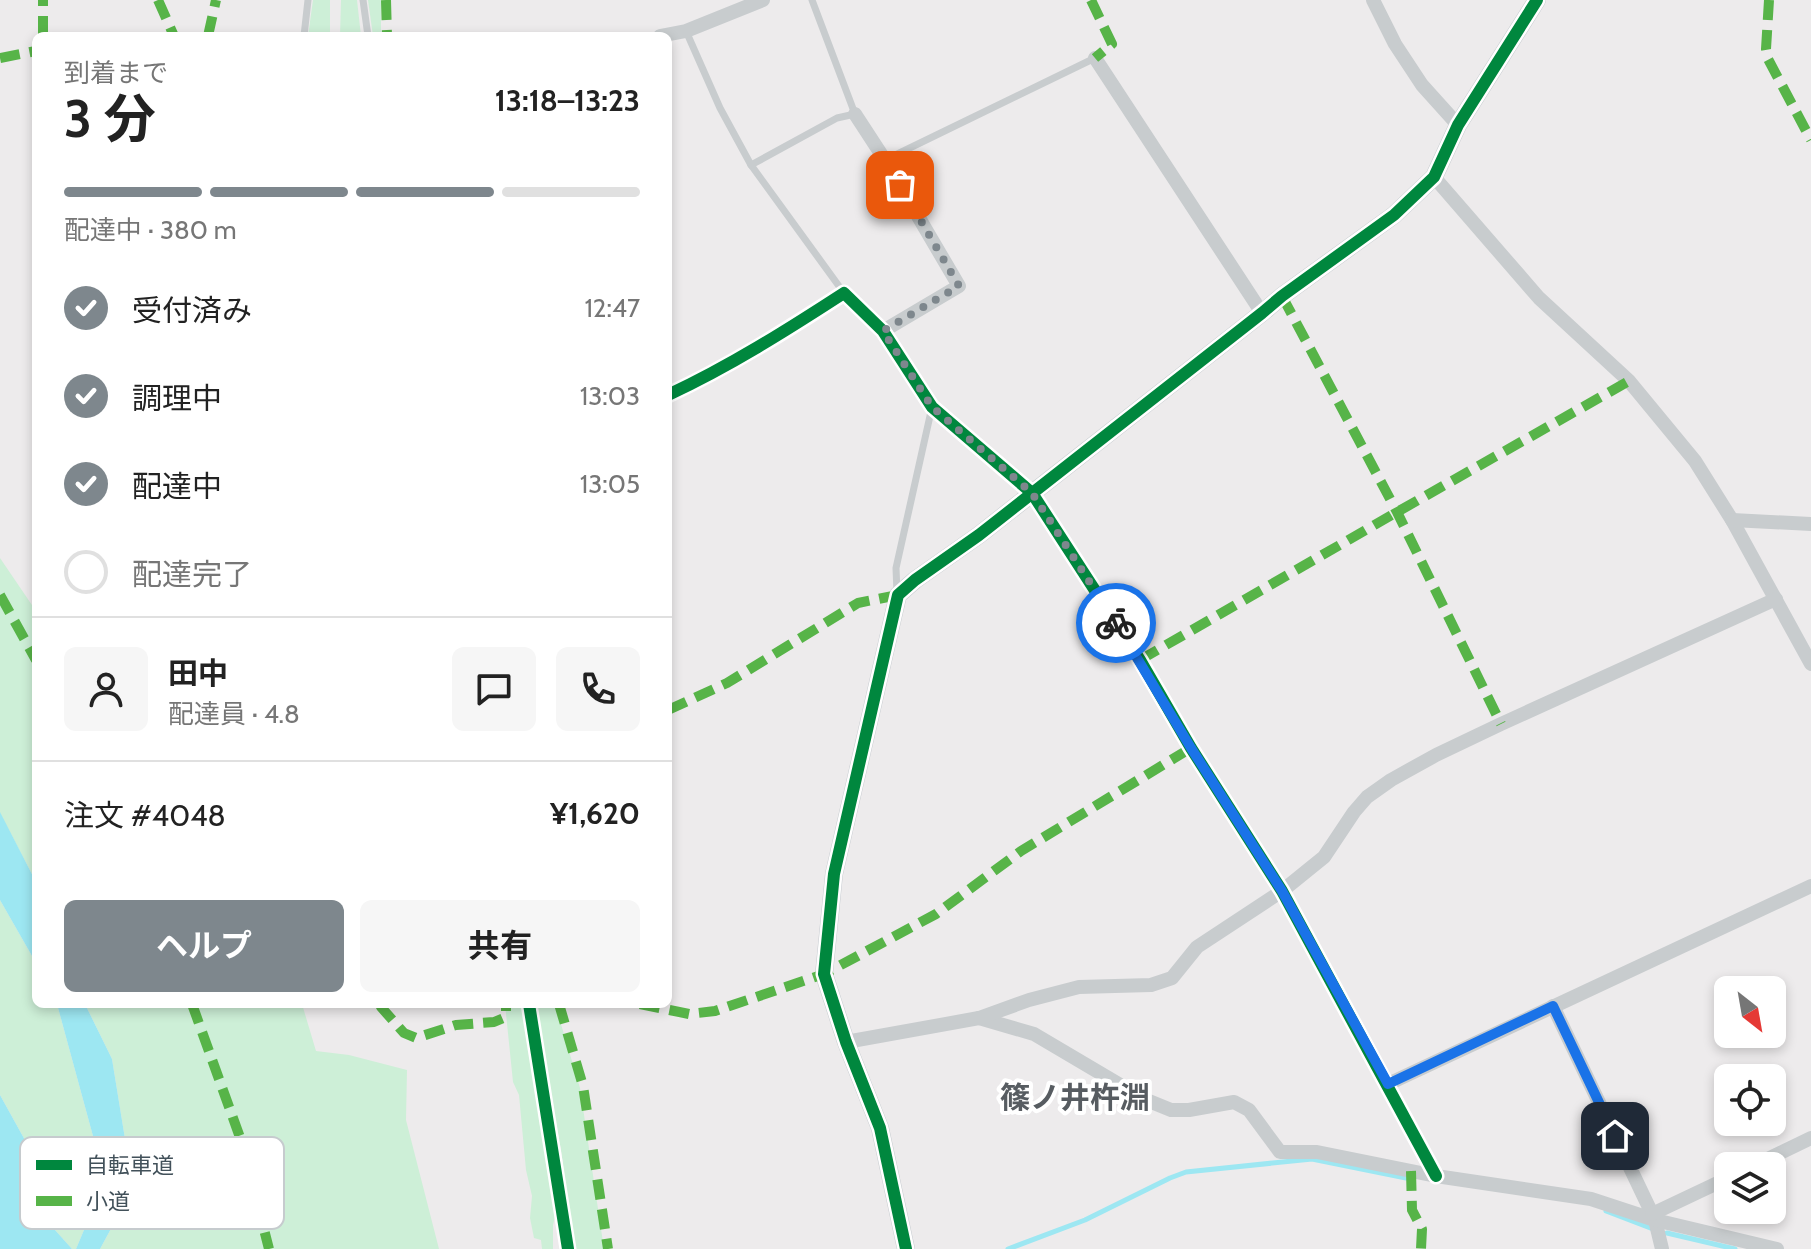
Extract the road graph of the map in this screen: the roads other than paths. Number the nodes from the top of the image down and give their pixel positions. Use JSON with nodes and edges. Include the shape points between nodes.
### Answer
{"nodes":[{"id":1,"x":308,"y":0,"type":"edge"},
{"id":2,"x":363,"y":0,"type":"edge"},
{"id":3,"x":763,"y":0,"type":"edge"},
{"id":4,"x":812,"y":0,"type":"edge"},
{"id":5,"x":1373,"y":0,"type":"edge"},
{"id":6,"x":1537,"y":0,"type":"edge"},
{"id":7,"x":686,"y":31,"type":"junction"},
{"id":8,"x":304,"y":32,"type":"edge"},
{"id":9,"x":367,"y":32,"type":"edge"},
{"id":10,"x":672,"y":34,"type":"edge"},
{"id":11,"x":1095,"y":58,"type":"joint"},
{"id":12,"x":855,"y":114,"type":"junction"},
{"id":13,"x":1458,"y":125,"type":"junction"},
{"id":14,"x":885,"y":160,"type":"junction"},
{"id":15,"x":751,"y":165,"type":"junction"},
{"id":16,"x":1434,"y":177,"type":"junction"},
{"id":17,"x":844,"y":293,"type":"junction"},
{"id":18,"x":1262,"y":313,"type":"junction"},
{"id":19,"x":883,"y":331,"type":"junction"},
{"id":20,"x":672,"y":393,"type":"edge"},
{"id":21,"x":932,"y":407,"type":"junction"},
{"id":22,"x":1032,"y":493,"type":"junction"},
{"id":23,"x":1732,"y":520,"type":"junction"},
{"id":24,"x":1811,"y":524,"type":"edge"},
{"id":25,"x":898,"y":595,"type":"junction"},
{"id":26,"x":1776,"y":599,"type":"junction"},
{"id":27,"x":1810,"y":658,"type":"edge"},
{"id":28,"x":1811,"y":886,"type":"edge"},
{"id":29,"x":1282,"y":891,"type":"junction"},
{"id":30,"x":1553,"y":1006,"type":"junction"},
{"id":31,"x":979,"y":1018,"type":"junction"},
{"id":32,"x":846,"y":1042,"type":"junction"},
{"id":33,"x":1388,"y":1084,"type":"junction"},
{"id":34,"x":1811,"y":1138,"type":"edge"},
{"id":35,"x":1782,"y":1152,"type":"edge"},
{"id":36,"x":1436,"y":1176,"type":"junction"},
{"id":37,"x":1714,"y":1185,"type":"edge"},
{"id":38,"x":1653,"y":1217,"type":"junction"},
{"id":39,"x":906,"y":1249,"type":"edge"},
{"id":40,"x":1662,"y":1249,"type":"edge"},
{"id":41,"x":1777,"y":1249,"type":"edge"}],
"edges":[{"from":1,"to":8,"type":"lane"},
{"from":2,"to":9,"type":"lane"},
{"from":3,"to":7,"type":"street"},
{"from":4,"to":12,"type":"lane"},
{"from":5,"to":13,"type":"street","via":[[1422,85]]},
{"from":6,"to":13,"type":"street"},
{"from":7,"to":10,"type":"street"},
{"from":7,"to":15,"type":"lane"},
{"from":11,"to":14,"type":"lane"},
{"from":11,"to":18,"type":"street"},
{"from":12,"to":14,"type":"street"},
{"from":12,"to":15,"type":"lane","via":[[837,118]]},
{"from":13,"to":16,"type":"street"},
{"from":14,"to":19,"type":"street","via":[[959,286]]},
{"from":15,"to":17,"type":"lane"},
{"from":16,"to":18,"type":"street","via":[[1394,215]]},
{"from":16,"to":23,"type":"street","via":[[1539,298],[1629,381],[1695,461]]},
{"from":17,"to":19,"type":"street"},
{"from":17,"to":20,"type":"street"},
{"from":18,"to":22,"type":"street"},
{"from":19,"to":21,"type":"street"},
{"from":21,"to":22,"type":"street"},
{"from":21,"to":25,"type":"lane","via":[[896,568]]},
{"from":22,"to":25,"type":"street"},
{"from":22,"to":29,"type":"street"},
{"from":23,"to":24,"type":"street"},
{"from":23,"to":26,"type":"street"},
{"from":25,"to":32,"type":"street","via":[[834,874],[824,974]]},
{"from":26,"to":27,"type":"street"},
{"from":26,"to":29,"type":"street","via":[[1391,780],[1367,797],[1324,857]]},
{"from":28,"to":30,"type":"street"},
{"from":29,"to":31,"type":"street","via":[[1197,947],[1167,981],[1079,987]]},
{"from":29,"to":33,"type":"street"},
{"from":30,"to":33,"type":"street"},
{"from":30,"to":38,"type":"street"},
{"from":31,"to":32,"type":"street"},
{"from":31,"to":36,"type":"street","via":[[1034,1034],[1171,1110],[1234,1102],[1249,1110],[1280,1152],[1317,1152]]},
{"from":32,"to":39,"type":"street","via":[[880,1128]]},
{"from":33,"to":36,"type":"street"},
{"from":34,"to":35,"type":"street"},
{"from":36,"to":38,"type":"street","via":[[1591,1199]]},
{"from":37,"to":38,"type":"street"},
{"from":38,"to":40,"type":"street"},
{"from":38,"to":41,"type":"street"}]}
